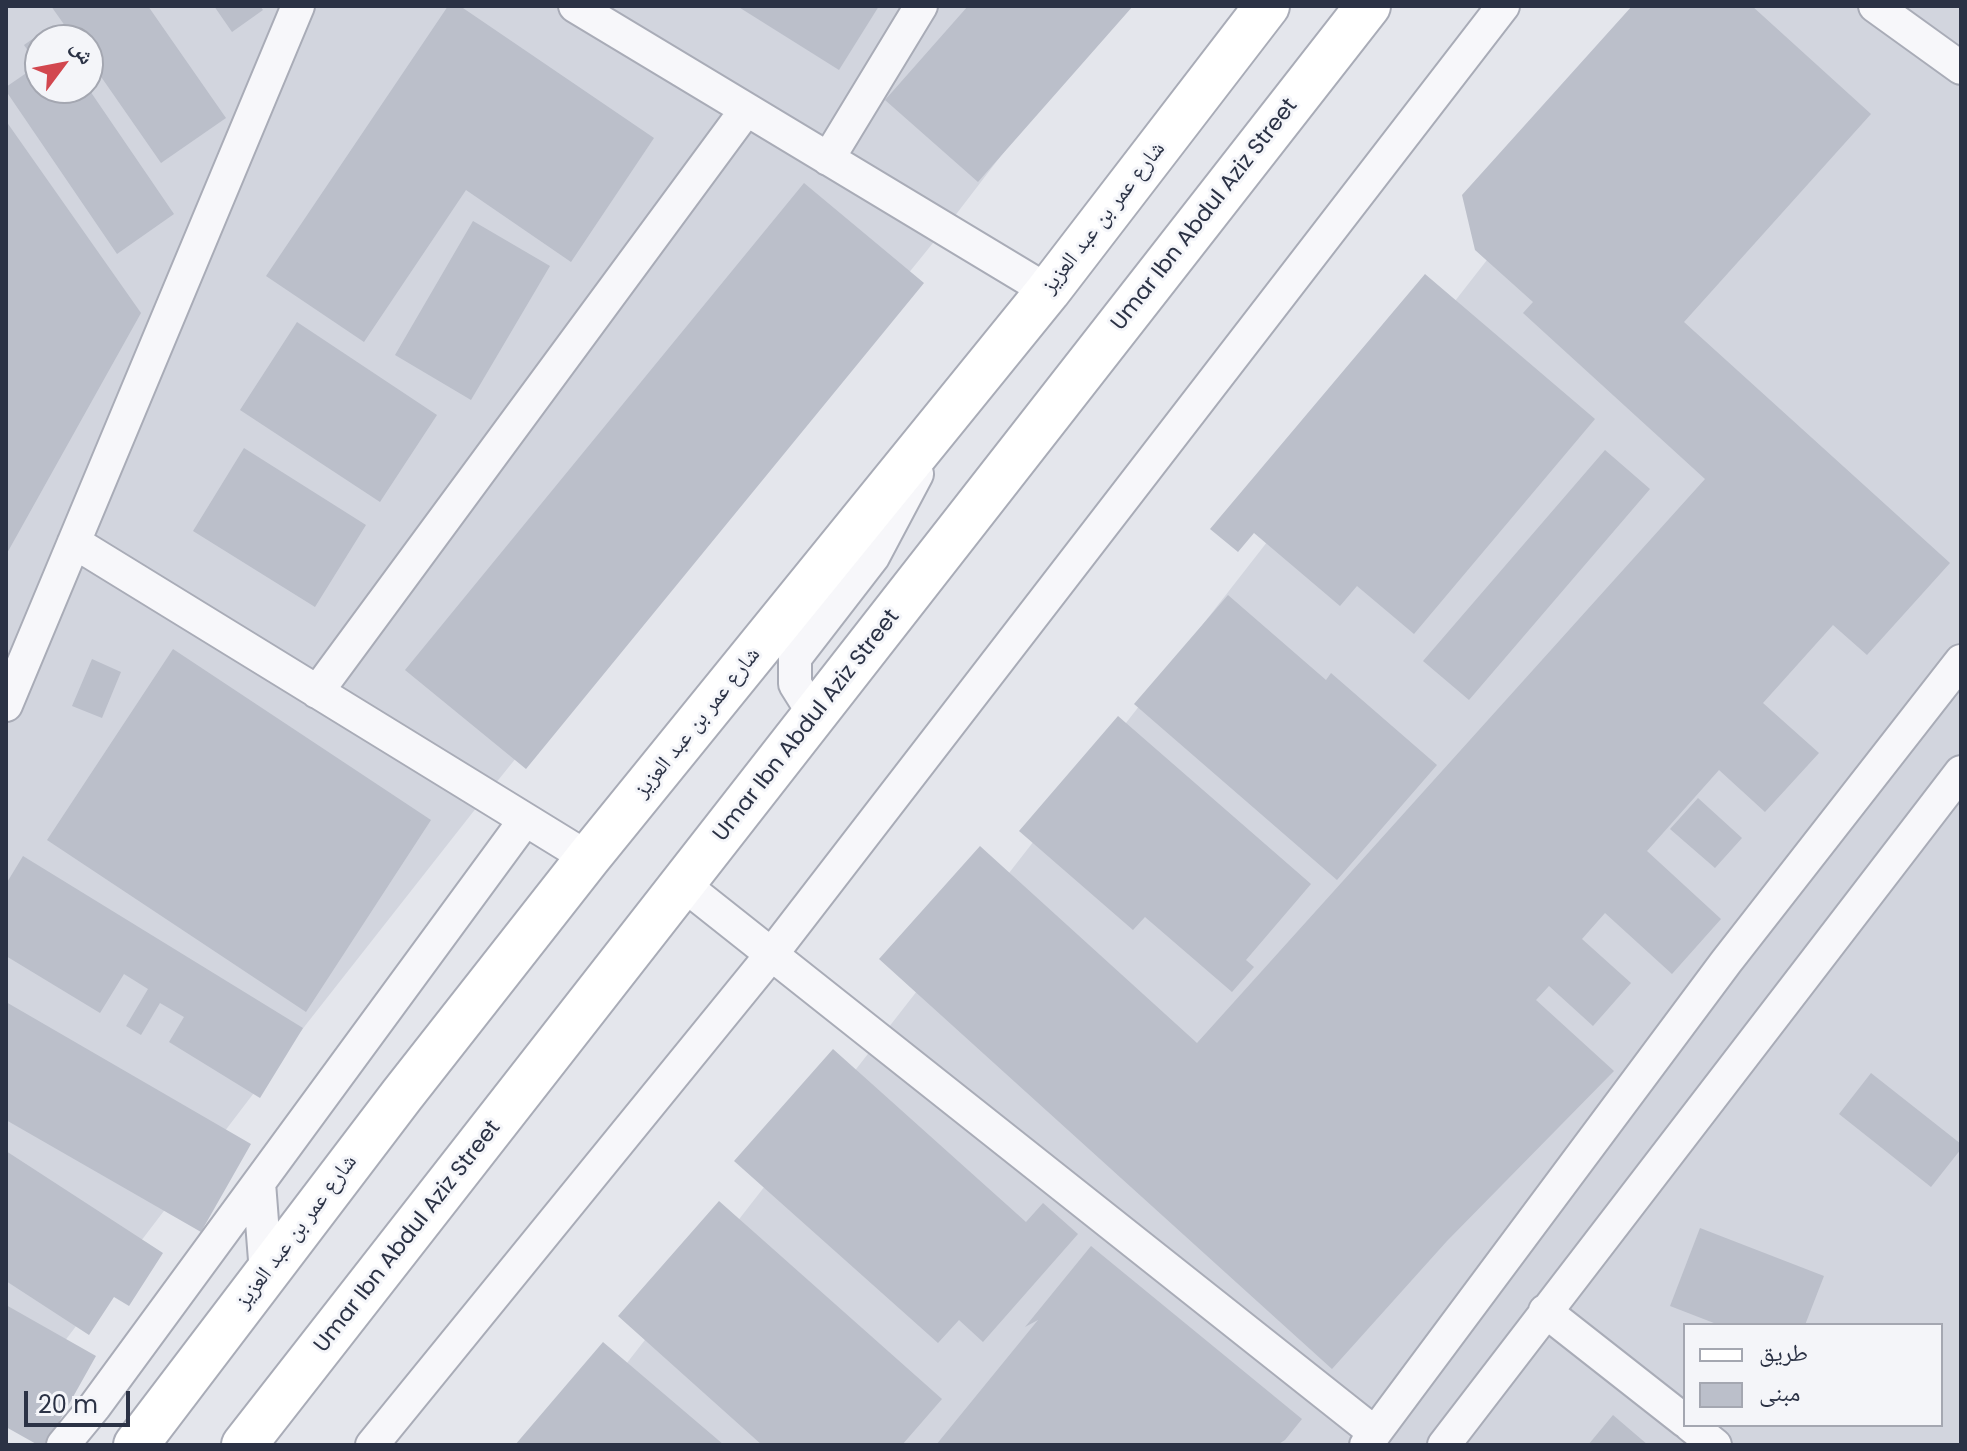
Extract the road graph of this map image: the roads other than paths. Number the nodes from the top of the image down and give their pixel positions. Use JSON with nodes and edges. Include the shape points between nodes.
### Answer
{"nodes":[{"id":1,"x":298,"y":6,"type":"edge"},
{"id":2,"x":575,"y":6,"type":"edge"},
{"id":3,"x":921,"y":6,"type":"edge"},
{"id":4,"x":1267,"y":6,"type":"edge"},
{"id":5,"x":1368,"y":6,"type":"edge"},
{"id":6,"x":1503,"y":6,"type":"edge"},
{"id":7,"x":1875,"y":6,"type":"edge"},
{"id":8,"x":1961,"y":68,"type":"edge"},
{"id":9,"x":746,"y":110,"type":"junction"},
{"id":10,"x":828,"y":159,"type":"junction"},
{"id":11,"x":1048,"y":291,"type":"junction"},
{"id":12,"x":951,"y":411,"type":"junction"},
{"id":13,"x":74,"y":542,"type":"junction"},
{"id":14,"x":1961,"y":661,"type":"edge"},
{"id":15,"x":317,"y":692,"type":"junction"},
{"id":16,"x":6,"y":705,"type":"edge"},
{"id":17,"x":815,"y":716,"type":"junction"},
{"id":18,"x":1961,"y":772,"type":"edge"},
{"id":19,"x":525,"y":820,"type":"junction"},
{"id":20,"x":588,"y":858,"type":"junction"},
{"id":21,"x":684,"y":885,"type":"junction"},
{"id":22,"x":771,"y":955,"type":"junction"},
{"id":23,"x":259,"y":1183,"type":"junction"},
{"id":24,"x":266,"y":1273,"type":"junction"},
{"id":25,"x":1545,"y":1311,"type":"junction"},
{"id":26,"x":1683,"y":1419,"type":"edge"},
{"id":27,"x":1692,"y":1427,"type":"edge"},
{"id":28,"x":1370,"y":1439,"type":"edge"},
{"id":29,"x":63,"y":1445,"type":"edge"},
{"id":30,"x":136,"y":1445,"type":"edge"},
{"id":31,"x":244,"y":1445,"type":"edge"},
{"id":32,"x":372,"y":1445,"type":"edge"},
{"id":33,"x":1444,"y":1445,"type":"edge"},
{"id":34,"x":1715,"y":1445,"type":"edge"}],
"edges":[{"from":1,"to":13,"type":"street"},
{"from":2,"to":9,"type":"street"},
{"from":3,"to":10,"type":"street"},
{"from":4,"to":11,"type":"main road","name":"شارع عمر بن عبد العزيز"},
{"from":5,"to":17,"type":"main road","name":"Umar Ibn Abdul Aziz Street"},
{"from":6,"to":22,"type":"street"},
{"from":7,"to":8,"type":"street"},
{"from":9,"to":10,"type":"street"},
{"from":9,"to":15,"type":"street"},
{"from":10,"to":11,"type":"street"},
{"from":11,"to":12,"type":"main road","name":"شارع عمر بن عبد العزيز"},
{"from":12,"to":17,"type":"street","via":[[873,557],[795,658],[795,684]]},
{"from":12,"to":20,"type":"main road","name":"شارع عمر بن عبد العزيز"},
{"from":13,"to":15,"type":"street"},
{"from":13,"to":16,"type":"street"},
{"from":14,"to":28,"type":"street","via":[[1726,962]]},
{"from":15,"to":19,"type":"street"},
{"from":17,"to":21,"type":"main road","name":"Umar Ibn Abdul Aziz Street"},
{"from":18,"to":25,"type":"street"},
{"from":19,"to":20,"type":"street"},
{"from":19,"to":23,"type":"street"},
{"from":20,"to":24,"type":"main road","name":"شارع عمر بن عبد العزيز"},
{"from":21,"to":22,"type":"street"},
{"from":21,"to":31,"type":"main road","name":"Umar Ibn Abdul Aziz Street"},
{"from":22,"to":28,"type":"street"},
{"from":22,"to":32,"type":"street"},
{"from":23,"to":24,"type":"street"},
{"from":23,"to":29,"type":"street"},
{"from":24,"to":30,"type":"main road","name":"شارع عمر بن عبد العزيز"},
{"from":25,"to":26,"type":"street"},
{"from":25,"to":33,"type":"street"},
{"from":27,"to":34,"type":"street"}]}
